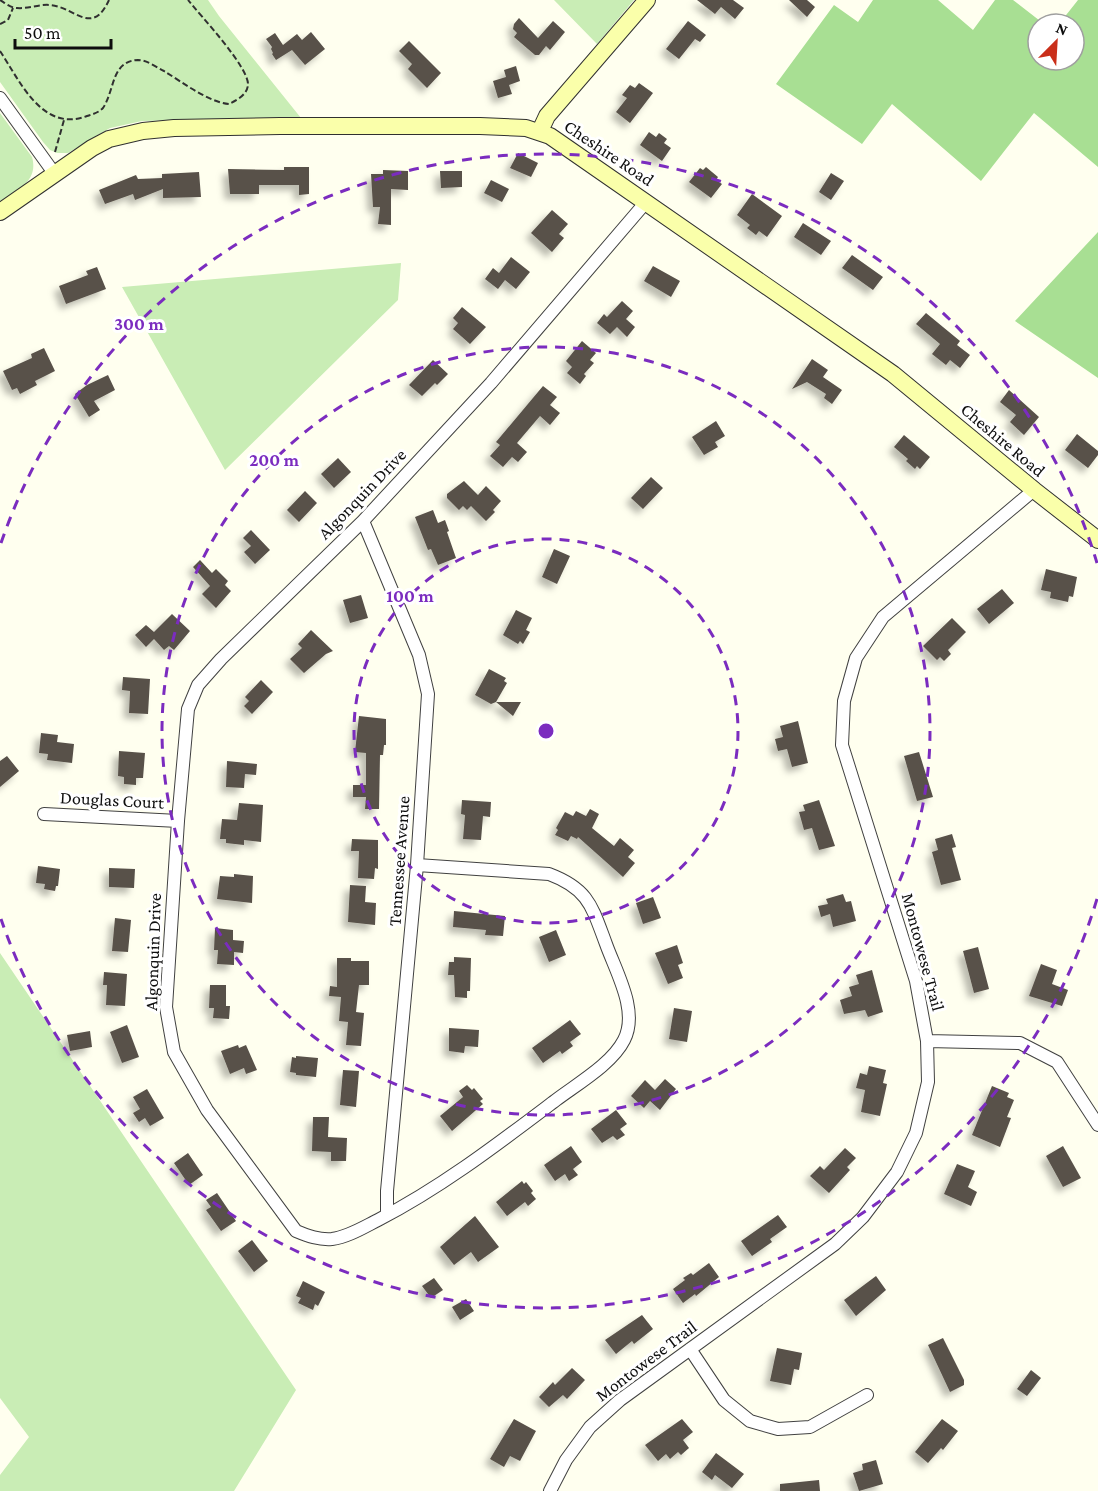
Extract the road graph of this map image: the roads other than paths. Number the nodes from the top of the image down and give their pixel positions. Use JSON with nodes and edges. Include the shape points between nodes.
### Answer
{"nodes":[{"id":1,"x":646,"y":0,"type":"edge"},
{"id":2,"x":0,"y":98,"type":"edge"},
{"id":3,"x":540,"y":131,"type":"junction"},
{"id":4,"x":54,"y":173,"type":"junction"},
{"id":5,"x":646,"y":202,"type":"junction"},
{"id":6,"x":0,"y":212,"type":"edge"},
{"id":7,"x":1034,"y":490,"type":"junction"},
{"id":8,"x":363,"y":521,"type":"junction"},
{"id":9,"x":1098,"y":540,"type":"edge"},
{"id":10,"x":44,"y":814,"type":"dead end"},
{"id":11,"x":178,"y":821,"type":"junction"},
{"id":12,"x":417,"y":865,"type":"junction"},
{"id":13,"x":927,"y":1041,"type":"junction"},
{"id":14,"x":1098,"y":1125,"type":"edge"},
{"id":15,"x":387,"y":1215,"type":"junction"},
{"id":16,"x":690,"y":1349,"type":"junction"},
{"id":17,"x":867,"y":1395,"type":"dead end"},
{"id":18,"x":550,"y":1491,"type":"edge"}],
"edges":[{"from":1,"to":3,"type":"street","via":[[552,109]]},
{"from":2,"to":4,"type":"street"},
{"from":3,"to":4,"type":"street","name":"Cheshire Road","via":[[480,126],[153,130],[109,139]]},
{"from":3,"to":5,"type":"street","name":"Cheshire Road"},
{"from":4,"to":6,"type":"street","name":"Cheshire Road"},
{"from":5,"to":7,"type":"street","name":"Cheshire Road","via":[[893,374]]},
{"from":5,"to":8,"type":"street","name":"Algonquin Drive","via":[[491,383]]},
{"from":7,"to":9,"type":"street","name":"Cheshire Road"},
{"from":7,"to":13,"type":"street","name":"Montowese Trail","via":[[883,617],[856,658],[844,701],[842,745],[916,981]]},
{"from":8,"to":11,"type":"street","name":"Algonquin Drive","via":[[220,659],[198,686],[188,709]]},
{"from":8,"to":12,"type":"street","name":"Tennessee Avenue","via":[[419,655],[428,694]]},
{"from":10,"to":11,"type":"street","name":"Douglas Court"},
{"from":11,"to":15,"type":"street","name":"Algonquin Drive","via":[[166,1007],[174,1052],[207,1110],[297,1231],[313,1238],[332,1239]]},
{"from":12,"to":15,"type":"street","name":"Tennessee Avenue"},
{"from":12,"to":15,"type":"street","name":"Algonquin Drive","via":[[549,874],[568,881],[585,895],[595,915],[626,998],[629,1019],[624,1040],[608,1060],[493,1148],[418,1199]]},
{"from":13,"to":14,"type":"street","via":[[1020,1043],[1057,1062]]},
{"from":13,"to":16,"type":"street","name":"Montowese Trail","via":[[928,1082],[916,1133],[897,1172],[863,1217],[835,1245]]},
{"from":16,"to":17,"type":"street","via":[[724,1400],[750,1421],[778,1429],[810,1427]]},
{"from":16,"to":18,"type":"street","name":"Montowese Trail","via":[[590,1427]]}]}
